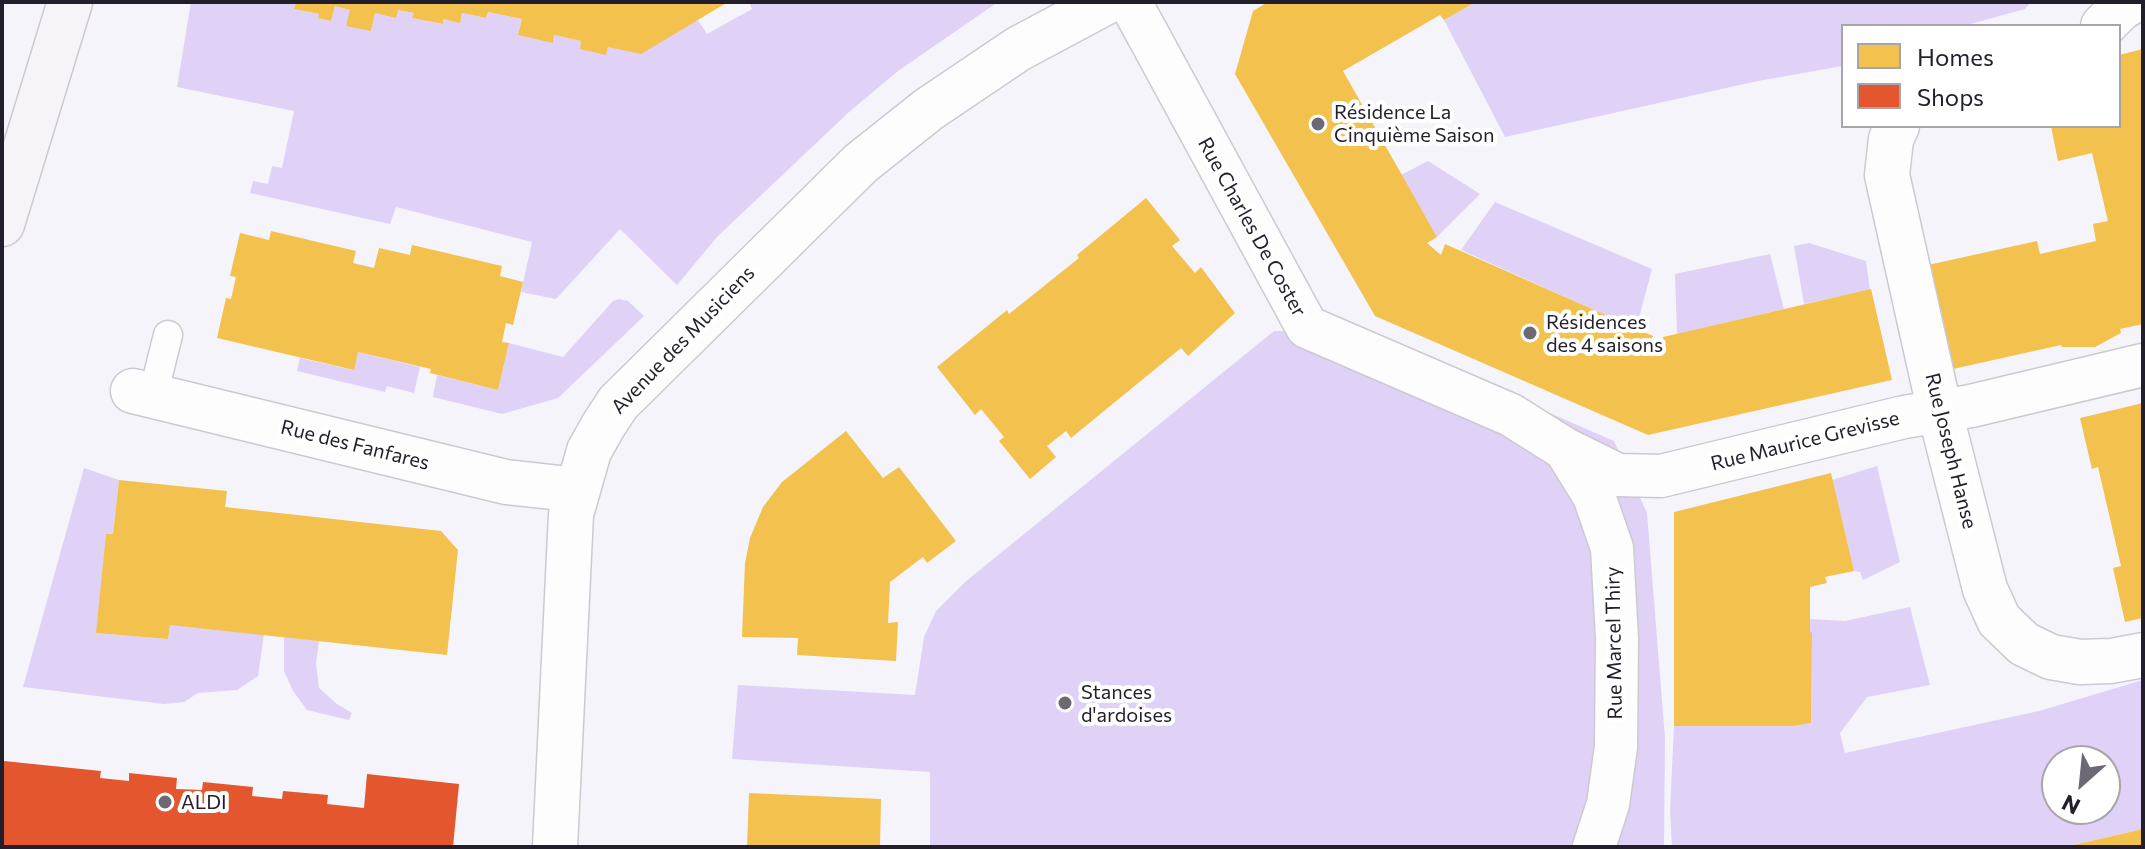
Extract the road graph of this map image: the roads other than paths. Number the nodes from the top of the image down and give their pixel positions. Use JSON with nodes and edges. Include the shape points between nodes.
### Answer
{"nodes":[{"id":1,"x":70,"y":2,"type":"edge"},
{"id":2,"x":1106,"y":2,"type":"edge"},
{"id":3,"x":1130,"y":2,"type":"edge"},
{"id":4,"x":2131,"y":2,"type":"edge"},
{"id":5,"x":2105,"y":24,"type":"edge"},
{"id":6,"x":1896,"y":128,"type":"edge"},
{"id":7,"x":2,"y":224,"type":"edge"},
{"id":8,"x":168,"y":335,"type":"dead end"},
{"id":9,"x":2143,"y":365,"type":"edge"},
{"id":10,"x":143,"y":393,"type":"joint"},
{"id":11,"x":1940,"y":412,"type":"junction"},
{"id":12,"x":1565,"y":449,"type":"junction"},
{"id":13,"x":578,"y":490,"type":"junction"},
{"id":14,"x":2143,"y":655,"type":"edge"},
{"id":15,"x":555,"y":847,"type":"edge"},
{"id":16,"x":1594,"y":847,"type":"edge"}],
"edges":[{"from":1,"to":7,"type":"main road"},
{"from":2,"to":13,"type":"street","name":"Avenue des Musiciens","via":[[1018,49],[861,163],[618,403],[589,451]]},
{"from":3,"to":12,"type":"street","name":"Rue Charles De Coster","via":[[1307,327],[1511,415]]},
{"from":4,"to":5,"type":"street"},
{"from":6,"to":11,"type":"street","name":"Rue Joseph Hanse","via":[[1887,175]]},
{"from":8,"to":10,"type":"lane"},
{"from":9,"to":11,"type":"street","name":"Rue Maurice Grevisse"},
{"from":10,"to":13,"type":"street","name":"Rue des Fanfares","via":[[506,482]]},
{"from":11,"to":12,"type":"street","name":"Rue Maurice Grevisse","via":[[1661,476],[1618,475]]},
{"from":11,"to":14,"type":"street","name":"Rue Joseph Hanse","via":[[1985,589],[1999,620],[2024,644],[2051,657],[2080,662]]},
{"from":12,"to":16,"type":"street","name":"Rue Marcel Thiry","via":[[1594,496],[1612,548],[1616,747],[1608,804]]},
{"from":13,"to":15,"type":"street","name":"Avenue des Musiciens","via":[[571,514]]}]}
